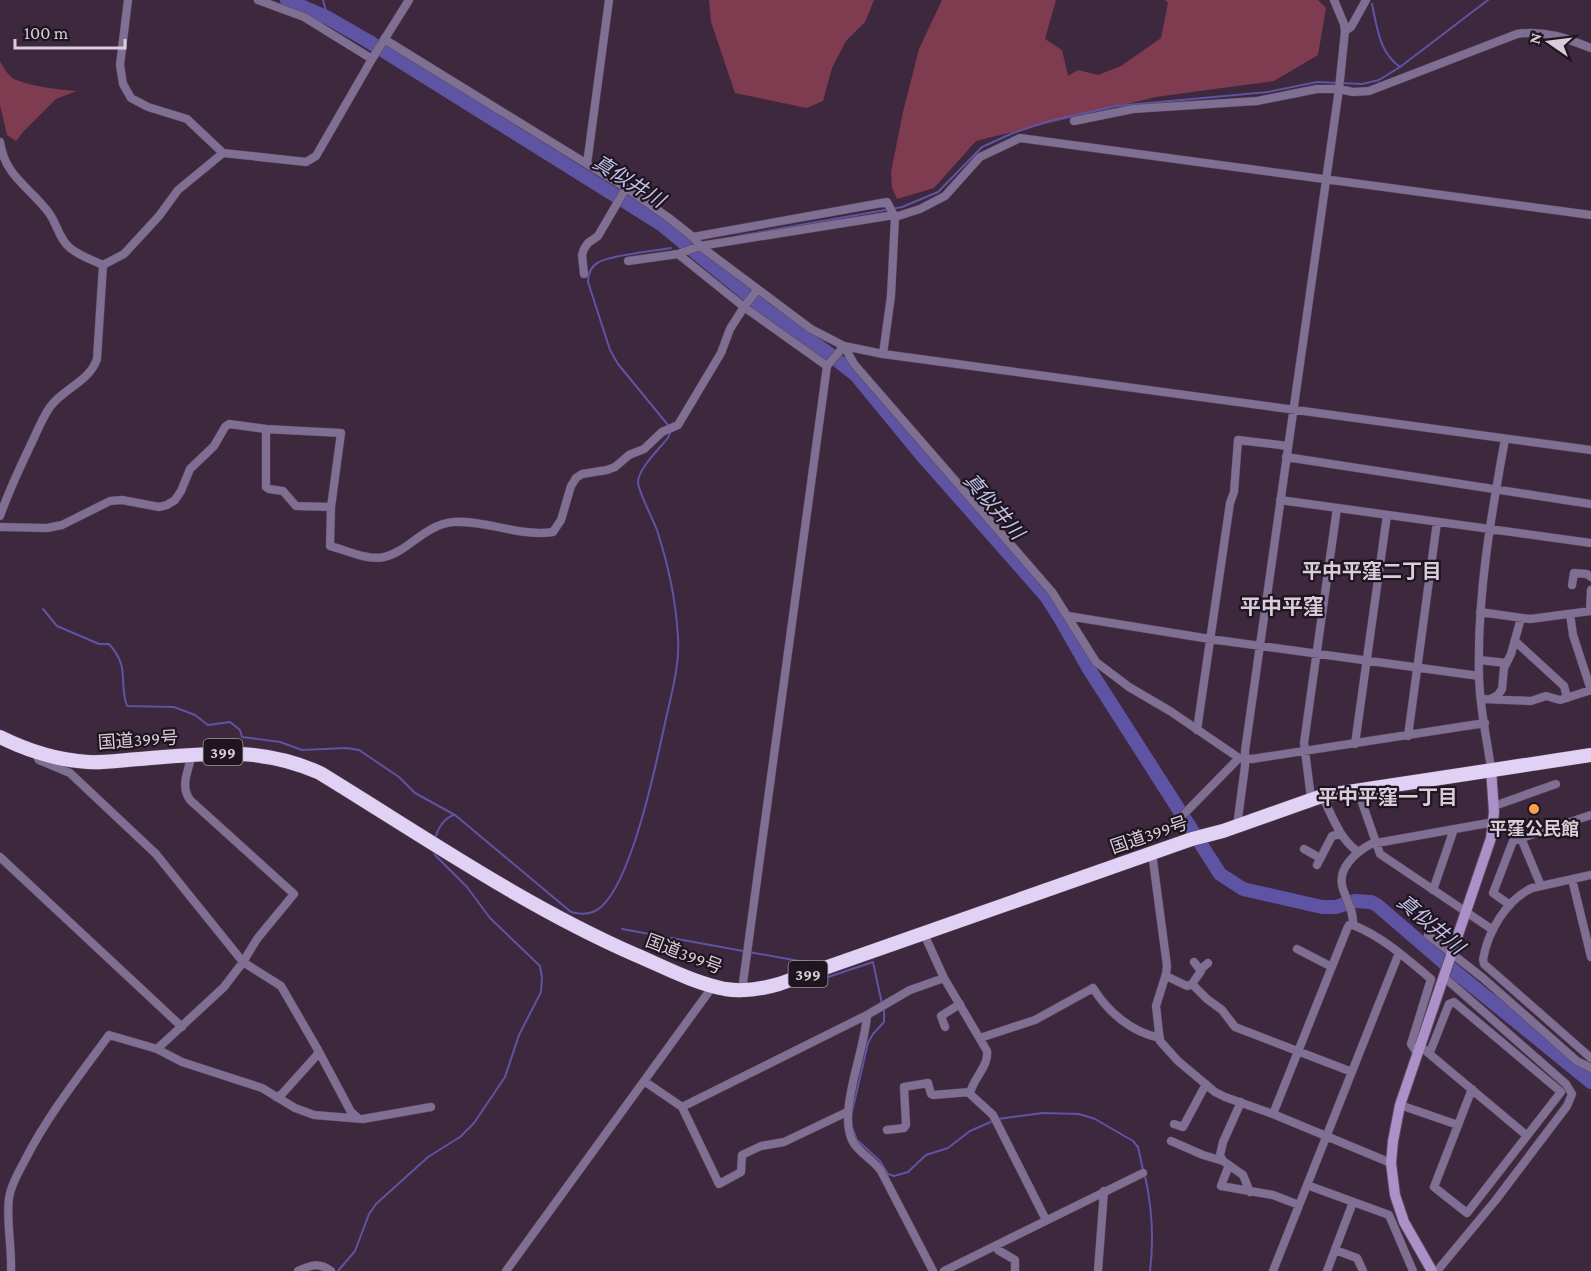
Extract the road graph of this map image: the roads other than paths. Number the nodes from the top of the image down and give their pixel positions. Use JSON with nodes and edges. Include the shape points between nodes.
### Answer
{"nodes":[{"id":1,"x":128,"y":0,"type":"edge"},
{"id":2,"x":258,"y":0,"type":"edge"},
{"id":3,"x":409,"y":0,"type":"edge"},
{"id":4,"x":609,"y":0,"type":"edge"},
{"id":5,"x":1334,"y":0,"type":"edge"},
{"id":6,"x":1366,"y":0,"type":"edge"},
{"id":7,"x":1345,"y":31,"type":"junction"},
{"id":8,"x":383,"y":41,"type":"junction"},
{"id":9,"x":1591,"y":48,"type":"edge"},
{"id":10,"x":373,"y":58,"type":"junction"},
{"id":11,"x":1339,"y":85,"type":"junction"},
{"id":12,"x":1074,"y":121,"type":"dead end"},
{"id":13,"x":0,"y":142,"type":"edge"},
{"id":14,"x":223,"y":153,"type":"junction"},
{"id":15,"x":587,"y":164,"type":"junction"},
{"id":16,"x":1326,"y":179,"type":"junction"},
{"id":17,"x":625,"y":190,"type":"junction"},
{"id":18,"x":894,"y":215,"type":"junction"},
{"id":19,"x":1591,"y":215,"type":"edge"},
{"id":20,"x":693,"y":237,"type":"junction"},
{"id":21,"x":699,"y":247,"type":"junction"},
{"id":22,"x":680,"y":253,"type":"junction"},
{"id":23,"x":628,"y":261,"type":"dead end"},
{"id":24,"x":103,"y":265,"type":"junction"},
{"id":25,"x":584,"y":274,"type":"dead end"},
{"id":26,"x":756,"y":291,"type":"junction"},
{"id":27,"x":745,"y":305,"type":"junction"},
{"id":28,"x":842,"y":348,"type":"junction"},
{"id":29,"x":883,"y":354,"type":"junction"},
{"id":30,"x":828,"y":365,"type":"junction"},
{"id":31,"x":1293,"y":410,"type":"junction"},
{"id":32,"x":266,"y":429,"type":"junction"},
{"id":33,"x":1505,"y":439,"type":"junction"},
{"id":34,"x":1288,"y":446,"type":"junction"},
{"id":35,"x":1591,"y":450,"type":"edge"},
{"id":36,"x":1286,"y":457,"type":"junction"},
{"id":37,"x":1496,"y":489,"type":"junction"},
{"id":38,"x":4,"y":494,"type":"edge"},
{"id":39,"x":1280,"y":500,"type":"junction"},
{"id":40,"x":1591,"y":504,"type":"edge"},
{"id":41,"x":331,"y":507,"type":"junction"},
{"id":42,"x":1337,"y":508,"type":"junction"},
{"id":43,"x":1387,"y":515,"type":"junction"},
{"id":44,"x":0,"y":516,"type":"edge"},
{"id":45,"x":1437,"y":522,"type":"junction"},
{"id":46,"x":0,"y":527,"type":"edge"},
{"id":47,"x":1490,"y":530,"type":"junction"},
{"id":48,"x":1591,"y":543,"type":"edge"},
{"id":49,"x":1591,"y":576,"type":"edge"},
{"id":50,"x":1572,"y":585,"type":"dead end"},
{"id":51,"x":1591,"y":590,"type":"edge"},
{"id":52,"x":1591,"y":611,"type":"edge"},
{"id":53,"x":1480,"y":612,"type":"junction"},
{"id":54,"x":1570,"y":614,"type":"junction"},
{"id":55,"x":1068,"y":616,"type":"junction"},
{"id":56,"x":1521,"y":618,"type":"junction"},
{"id":57,"x":1210,"y":639,"type":"junction"},
{"id":58,"x":1515,"y":641,"type":"junction"},
{"id":59,"x":1260,"y":645,"type":"junction"},
{"id":60,"x":1317,"y":654,"type":"junction"},
{"id":61,"x":1479,"y":660,"type":"junction"},
{"id":62,"x":1366,"y":661,"type":"junction"},
{"id":63,"x":1506,"y":663,"type":"junction"},
{"id":64,"x":1417,"y":668,"type":"junction"},
{"id":65,"x":1479,"y":676,"type":"junction"},
{"id":66,"x":1591,"y":690,"type":"edge"},
{"id":67,"x":1567,"y":698,"type":"junction"},
{"id":68,"x":1482,"y":699,"type":"junction"},
{"id":69,"x":1491,"y":699,"type":"junction"},
{"id":70,"x":1485,"y":723,"type":"junction"},
{"id":71,"x":1197,"y":730,"type":"junction"},
{"id":72,"x":1408,"y":736,"type":"junction"},
{"id":73,"x":0,"y":737,"type":"edge"},
{"id":74,"x":1355,"y":744,"type":"junction"},
{"id":75,"x":1304,"y":751,"type":"junction"},
{"id":76,"x":35,"y":753,"type":"junction"},
{"id":77,"x":1591,"y":754,"type":"edge"},
{"id":78,"x":192,"y":755,"type":"junction"},
{"id":79,"x":1242,"y":758,"type":"junction"},
{"id":80,"x":1491,"y":770,"type":"junction"},
{"id":81,"x":1556,"y":784,"type":"dead end"},
{"id":82,"x":1358,"y":791,"type":"junction"},
{"id":83,"x":1316,"y":797,"type":"junction"},
{"id":84,"x":1494,"y":806,"type":"junction"},
{"id":85,"x":1185,"y":813,"type":"dead end"},
{"id":86,"x":1591,"y":815,"type":"edge"},
{"id":87,"x":1494,"y":822,"type":"junction"},
{"id":88,"x":1237,"y":826,"type":"junction"},
{"id":89,"x":1454,"y":829,"type":"junction"},
{"id":90,"x":1341,"y":834,"type":"junction"},
{"id":91,"x":1521,"y":838,"type":"junction"},
{"id":92,"x":1376,"y":843,"type":"junction"},
{"id":93,"x":1304,"y":849,"type":"dead end"},
{"id":94,"x":1358,"y":851,"type":"junction"},
{"id":95,"x":1152,"y":853,"type":"junction"},
{"id":96,"x":0,"y":857,"type":"edge"},
{"id":97,"x":1591,"y":875,"type":"edge"},
{"id":98,"x":1572,"y":879,"type":"junction"},
{"id":99,"x":1542,"y":886,"type":"junction"},
{"id":100,"x":1433,"y":890,"type":"junction"},
{"id":101,"x":1510,"y":905,"type":"junction"},
{"id":102,"x":1466,"y":912,"type":"junction"},
{"id":103,"x":1353,"y":925,"type":"junction"},
{"id":104,"x":1493,"y":930,"type":"junction"},
{"id":105,"x":924,"y":934,"type":"junction"},
{"id":106,"x":1428,"y":935,"type":"dead end"},
{"id":107,"x":1297,"y":949,"type":"dead end"},
{"id":108,"x":1399,"y":953,"type":"junction"},
{"id":109,"x":1451,"y":955,"type":"junction"},
{"id":110,"x":1591,"y":957,"type":"edge"},
{"id":111,"x":243,"y":962,"type":"junction"},
{"id":112,"x":1194,"y":962,"type":"dead end"},
{"id":113,"x":1208,"y":963,"type":"dead end"},
{"id":114,"x":1332,"y":967,"type":"junction"},
{"id":115,"x":1201,"y":969,"type":"junction"},
{"id":116,"x":1166,"y":976,"type":"junction"},
{"id":117,"x":1444,"y":977,"type":"junction"},
{"id":118,"x":944,"y":978,"type":"junction"},
{"id":119,"x":1192,"y":984,"type":"junction"},
{"id":120,"x":713,"y":986,"type":"junction"},
{"id":121,"x":742,"y":990,"type":"junction"},
{"id":122,"x":960,"y":1004,"type":"junction"},
{"id":123,"x":867,"y":1015,"type":"junction"},
{"id":124,"x":183,"y":1027,"type":"junction"},
{"id":125,"x":945,"y":1027,"type":"dead end"},
{"id":126,"x":980,"y":1038,"type":"junction"},
{"id":127,"x":1160,"y":1038,"type":"junction"},
{"id":128,"x":157,"y":1049,"type":"junction"},
{"id":129,"x":1419,"y":1049,"type":"junction"},
{"id":130,"x":318,"y":1050,"type":"junction"},
{"id":131,"x":1299,"y":1051,"type":"junction"},
{"id":132,"x":1430,"y":1052,"type":"junction"},
{"id":133,"x":1591,"y":1058,"type":"edge"},
{"id":134,"x":1591,"y":1068,"type":"edge"},
{"id":135,"x":1352,"y":1072,"type":"junction"},
{"id":136,"x":644,"y":1081,"type":"junction"},
{"id":137,"x":1206,"y":1084,"type":"junction"},
{"id":138,"x":1472,"y":1089,"type":"junction"},
{"id":139,"x":970,"y":1092,"type":"junction"},
{"id":140,"x":276,"y":1097,"type":"junction"},
{"id":141,"x":1241,"y":1101,"type":"junction"},
{"id":142,"x":1400,"y":1105,"type":"junction"},
{"id":143,"x":431,"y":1107,"type":"dead end"},
{"id":144,"x":682,"y":1107,"type":"junction"},
{"id":145,"x":847,"y":1113,"type":"junction"},
{"id":146,"x":1273,"y":1114,"type":"junction"},
{"id":147,"x":358,"y":1118,"type":"junction"},
{"id":148,"x":1174,"y":1124,"type":"dead end"},
{"id":149,"x":1458,"y":1125,"type":"junction"},
{"id":150,"x":887,"y":1130,"type":"dead end"},
{"id":151,"x":1526,"y":1135,"type":"junction"},
{"id":152,"x":1326,"y":1137,"type":"junction"},
{"id":153,"x":1171,"y":1141,"type":"dead end"},
{"id":154,"x":1226,"y":1163,"type":"junction"},
{"id":155,"x":1391,"y":1163,"type":"junction"},
{"id":156,"x":1143,"y":1173,"type":"dead end"},
{"id":157,"x":1307,"y":1185,"type":"junction"},
{"id":158,"x":1104,"y":1191,"type":"junction"},
{"id":159,"x":1250,"y":1192,"type":"junction"},
{"id":160,"x":1353,"y":1202,"type":"junction"},
{"id":161,"x":1299,"y":1205,"type":"junction"},
{"id":162,"x":1046,"y":1220,"type":"junction"},
{"id":163,"x":997,"y":1245,"type":"junction"},
{"id":164,"x":1335,"y":1250,"type":"junction"},
{"id":165,"x":11,"y":1271,"type":"edge"},
{"id":166,"x":298,"y":1271,"type":"edge"},
{"id":167,"x":331,"y":1271,"type":"edge"},
{"id":168,"x":506,"y":1271,"type":"edge"},
{"id":169,"x":933,"y":1271,"type":"edge"},
{"id":170,"x":944,"y":1271,"type":"edge"},
{"id":171,"x":1015,"y":1271,"type":"edge"},
{"id":172,"x":1098,"y":1271,"type":"edge"},
{"id":173,"x":1273,"y":1271,"type":"edge"},
{"id":174,"x":1327,"y":1271,"type":"edge"},
{"id":175,"x":1363,"y":1271,"type":"edge"},
{"id":176,"x":1413,"y":1271,"type":"edge"},
{"id":177,"x":1432,"y":1271,"type":"edge"},
{"id":178,"x":1437,"y":1271,"type":"edge"}],
"edges":[{"from":1,"to":14,"type":"street","via":[[120,65],[123,84],[131,98],[188,119]]},
{"from":2,"to":10,"type":"street","via":[[304,17]]},
{"from":3,"to":8,"type":"street"},
{"from":4,"to":15,"type":"street"},
{"from":5,"to":7,"type":"street"},
{"from":6,"to":7,"type":"street"},
{"from":7,"to":11,"type":"street"},
{"from":8,"to":10,"type":"street"},
{"from":8,"to":15,"type":"street"},
{"from":9,"to":11,"type":"street","via":[[1549,33],[1517,34],[1369,91],[1353,92]]},
{"from":10,"to":14,"type":"street","via":[[316,156],[306,162]]},
{"from":11,"to":12,"type":"street","via":[[1247,102],[1133,109]]},
{"from":11,"to":16,"type":"street"},
{"from":13,"to":24,"type":"street","via":[[6,166],[47,211],[69,247]]},
{"from":14,"to":24,"type":"street","via":[[178,190],[124,254]]},
{"from":15,"to":17,"type":"street"},
{"from":16,"to":18,"type":"street","via":[[1020,138],[980,157],[945,196],[920,209]]},
{"from":16,"to":19,"type":"street"},
{"from":16,"to":31,"type":"street"},
{"from":17,"to":20,"type":"street"},
{"from":17,"to":25,"type":"street","via":[[598,236],[584,249]]},
{"from":18,"to":20,"type":"street","via":[[887,201]]},
{"from":18,"to":21,"type":"street"},
{"from":18,"to":29,"type":"street","via":[[891,296]]},
{"from":20,"to":21,"type":"street"},
{"from":21,"to":22,"type":"street"},
{"from":21,"to":26,"type":"street"},
{"from":22,"to":23,"type":"street"},
{"from":22,"to":27,"type":"street"},
{"from":24,"to":38,"type":"street","via":[[94,368],[46,413]]},
{"from":26,"to":27,"type":"street"},
{"from":26,"to":28,"type":"street"},
{"from":27,"to":30,"type":"street"},
{"from":27,"to":41,"type":"street","via":[[678,425],[644,449],[628,454],[615,467],[576,478],[553,532],[519,532],[483,522],[450,522],[432,528],[385,557],[374,558],[330,546]]},
{"from":28,"to":29,"type":"street"},
{"from":28,"to":30,"type":"street"},
{"from":28,"to":55,"type":"street","via":[[1052,592]]},
{"from":29,"to":31,"type":"street"},
{"from":30,"to":121,"type":"street"},
{"from":31,"to":33,"type":"street"},
{"from":31,"to":34,"type":"street"},
{"from":32,"to":41,"type":"street","via":[[266,487],[282,491],[296,506]]},
{"from":32,"to":41,"type":"street","via":[[341,433]]},
{"from":32,"to":46,"type":"street","via":[[234,424],[225,427],[214,446],[190,469],[175,500],[167,505],[110,501],[62,525]]},
{"from":33,"to":35,"type":"street"},
{"from":33,"to":37,"type":"street"},
{"from":34,"to":36,"type":"street"},
{"from":34,"to":57,"type":"street","via":[[1238,441],[1234,492]]},
{"from":36,"to":37,"type":"street"},
{"from":36,"to":39,"type":"street"},
{"from":37,"to":40,"type":"street"},
{"from":37,"to":47,"type":"street"},
{"from":38,"to":44,"type":"street"},
{"from":39,"to":42,"type":"street"},
{"from":39,"to":59,"type":"street"},
{"from":42,"to":43,"type":"street"},
{"from":42,"to":60,"type":"street"},
{"from":43,"to":45,"type":"street"},
{"from":43,"to":62,"type":"street"},
{"from":45,"to":47,"type":"street"},
{"from":45,"to":64,"type":"street"},
{"from":47,"to":48,"type":"street"},
{"from":47,"to":53,"type":"street"},
{"from":49,"to":50,"type":"street","via":[[1574,573]]},
{"from":51,"to":52,"type":"street"},
{"from":52,"to":54,"type":"street"},
{"from":53,"to":56,"type":"street"},
{"from":53,"to":61,"type":"street"},
{"from":54,"to":56,"type":"street"},
{"from":54,"to":66,"type":"street"},
{"from":55,"to":57,"type":"street"},
{"from":55,"to":71,"type":"street","via":[[1096,662],[1106,671]]},
{"from":56,"to":58,"type":"street"},
{"from":57,"to":59,"type":"street"},
{"from":57,"to":71,"type":"street"},
{"from":58,"to":63,"type":"street"},
{"from":58,"to":67,"type":"street","via":[[1564,686]]},
{"from":59,"to":60,"type":"street"},
{"from":59,"to":79,"type":"street"},
{"from":60,"to":62,"type":"street"},
{"from":60,"to":75,"type":"street"},
{"from":61,"to":63,"type":"street"},
{"from":61,"to":65,"type":"street"},
{"from":62,"to":64,"type":"street"},
{"from":62,"to":74,"type":"street"},
{"from":63,"to":69,"type":"street","via":[[1502,689]]},
{"from":64,"to":65,"type":"street"},
{"from":64,"to":72,"type":"street"},
{"from":65,"to":68,"type":"street"},
{"from":66,"to":67,"type":"street"},
{"from":67,"to":69,"type":"street"},
{"from":68,"to":69,"type":"street"},
{"from":68,"to":70,"type":"street"},
{"from":70,"to":72,"type":"street"},
{"from":70,"to":80,"type":"street"},
{"from":71,"to":79,"type":"street"},
{"from":72,"to":74,"type":"street"},
{"from":73,"to":76,"type":"highway","name":"国道399号","number":"399"},
{"from":74,"to":75,"type":"street"},
{"from":75,"to":79,"type":"street"},
{"from":75,"to":83,"type":"street"},
{"from":76,"to":78,"type":"highway","name":"国道399号","number":"399","via":[[89,762]]},
{"from":76,"to":111,"type":"street","via":[[39,760],[70,773],[156,854]]},
{"from":77,"to":80,"type":"highway","name":"国道399号","number":"399"},
{"from":78,"to":111,"type":"street","via":[[184,787],[190,800],[294,894]]},
{"from":78,"to":120,"type":"highway","name":"国道399号","number":"399","via":[[249,753],[298,763],[547,913]]},
{"from":79,"to":85,"type":"street"},
{"from":79,"to":88,"type":"street"},
{"from":80,"to":82,"type":"highway","name":"国道399号","number":"399"},
{"from":80,"to":84,"type":"street"},
{"from":81,"to":84,"type":"street"},
{"from":82,"to":83,"type":"highway","name":"国道399号","number":"399"},
{"from":82,"to":92,"type":"street"},
{"from":83,"to":88,"type":"highway","name":"国道399号","number":"399"},
{"from":83,"to":90,"type":"street"},
{"from":84,"to":87,"type":"street"},
{"from":86,"to":91,"type":"street"},
{"from":87,"to":89,"type":"street"},
{"from":87,"to":102,"type":"street"},
{"from":88,"to":95,"type":"highway","name":"国道399号","number":"399"},
{"from":89,"to":92,"type":"street"},
{"from":89,"to":100,"type":"street"},
{"from":90,"to":93,"type":"street","via":[[1332,836],[1319,861]]},
{"from":90,"to":94,"type":"street"},
{"from":91,"to":99,"type":"street"},
{"from":91,"to":101,"type":"street","via":[[1513,841],[1493,893]]},
{"from":92,"to":94,"type":"street"},
{"from":92,"to":100,"type":"street","via":[[1380,854]]},
{"from":94,"to":103,"type":"street","via":[[1342,876]]},
{"from":95,"to":105,"type":"highway","name":"国道399号","number":"399"},
{"from":95,"to":116,"type":"street"},
{"from":96,"to":124,"type":"street"},
{"from":97,"to":98,"type":"street"},
{"from":98,"to":99,"type":"street"},
{"from":98,"to":110,"type":"street"},
{"from":99,"to":101,"type":"street","via":[[1523,892]]},
{"from":100,"to":102,"type":"street"},
{"from":101,"to":104,"type":"street"},
{"from":102,"to":104,"type":"street"},
{"from":102,"to":109,"type":"street"},
{"from":103,"to":108,"type":"street"},
{"from":103,"to":114,"type":"street","via":[[1347,929]]},
{"from":104,"to":133,"type":"street","via":[[1484,964]]},
{"from":105,"to":118,"type":"street"},
{"from":105,"to":121,"type":"highway","name":"国道399号","number":"399","via":[[763,989]]},
{"from":106,"to":109,"type":"street"},
{"from":107,"to":114,"type":"street"},
{"from":108,"to":129,"type":"street","via":[[1431,980],[1411,1044]]},
{"from":108,"to":135,"type":"street"},
{"from":109,"to":117,"type":"street"},
{"from":109,"to":134,"type":"street","via":[[1483,978],[1577,1061]]},
{"from":111,"to":124,"type":"street"},
{"from":111,"to":130,"type":"street","via":[[284,991]]},
{"from":112,"to":115,"type":"street"},
{"from":113,"to":115,"type":"street"},
{"from":114,"to":131,"type":"street"},
{"from":115,"to":119,"type":"street"},
{"from":116,"to":119,"type":"street","via":[[1187,986]]},
{"from":116,"to":127,"type":"street","via":[[1156,1006]]},
{"from":117,"to":129,"type":"street"},
{"from":117,"to":178,"type":"street","via":[[1566,1084],[1572,1094],[1495,1202]]},
{"from":118,"to":122,"type":"street"},
{"from":118,"to":123,"type":"street","via":[[917,987]]},
{"from":119,"to":131,"type":"street","via":[[1235,1027]]},
{"from":120,"to":121,"type":"highway","name":"国道399号","number":"399"},
{"from":120,"to":136,"type":"street"},
{"from":122,"to":125,"type":"street","via":[[941,1016]]},
{"from":122,"to":126,"type":"street"},
{"from":123,"to":144,"type":"street"},
{"from":123,"to":145,"type":"street"},
{"from":124,"to":128,"type":"street"},
{"from":126,"to":127,"type":"street","via":[[1035,1020],[1094,988],[1117,1017]]},
{"from":126,"to":139,"type":"street","via":[[987,1057]]},
{"from":127,"to":137,"type":"street","via":[[1173,1056]]},
{"from":128,"to":140,"type":"street","via":[[183,1062],[262,1088]]},
{"from":128,"to":165,"type":"street","via":[[109,1035],[51,1114],[11,1188]]},
{"from":129,"to":132,"type":"street"},
{"from":129,"to":142,"type":"street"},
{"from":130,"to":140,"type":"street"},
{"from":130,"to":147,"type":"street"},
{"from":131,"to":135,"type":"street"},
{"from":131,"to":146,"type":"street"},
{"from":132,"to":138,"type":"street"},
{"from":132,"to":151,"type":"street","via":[[1449,1004],[1454,1002],[1561,1092]]},
{"from":135,"to":152,"type":"street"},
{"from":136,"to":144,"type":"street"},
{"from":136,"to":168,"type":"street"},
{"from":137,"to":141,"type":"street","via":[[1225,1098]]},
{"from":137,"to":148,"type":"street","via":[[1183,1126]]},
{"from":138,"to":149,"type":"street"},
{"from":138,"to":151,"type":"street"},
{"from":139,"to":150,"type":"street","via":[[933,1095],[928,1083],[904,1087],[906,1125]]},
{"from":139,"to":162,"type":"street","via":[[994,1119]]},
{"from":140,"to":147,"type":"street","via":[[305,1112]]},
{"from":141,"to":146,"type":"street"},
{"from":141,"to":154,"type":"street","via":[[1223,1142],[1220,1155]]},
{"from":142,"to":149,"type":"street"},
{"from":142,"to":155,"type":"street"},
{"from":143,"to":147,"type":"street"},
{"from":144,"to":145,"type":"street","via":[[719,1184],[741,1172],[742,1155],[784,1142]]},
{"from":145,"to":169,"type":"street","via":[[852,1141],[881,1171]]},
{"from":146,"to":152,"type":"street"},
{"from":149,"to":151,"type":"street","via":[[1434,1186],[1467,1213]]},
{"from":152,"to":155,"type":"street"},
{"from":152,"to":157,"type":"street"},
{"from":153,"to":154,"type":"street"},
{"from":154,"to":159,"type":"street","via":[[1243,1175]]},
{"from":154,"to":159,"type":"street","via":[[1221,1186]]},
{"from":155,"to":177,"type":"street","via":[[1392,1184],[1404,1222]]},
{"from":156,"to":158,"type":"street"},
{"from":157,"to":160,"type":"street"},
{"from":157,"to":161,"type":"street"},
{"from":158,"to":162,"type":"street"},
{"from":158,"to":172,"type":"street"},
{"from":159,"to":161,"type":"street"},
{"from":160,"to":164,"type":"street"},
{"from":160,"to":176,"type":"street","via":[[1389,1215]]},
{"from":161,"to":173,"type":"street"},
{"from":162,"to":163,"type":"street"},
{"from":163,"to":170,"type":"street"},
{"from":163,"to":171,"type":"street","via":[[1000,1253],[1015,1260]]},
{"from":164,"to":174,"type":"street"},
{"from":164,"to":175,"type":"street","via":[[1357,1258]]},
{"from":166,"to":167,"type":"street","via":[[315,1264]]}]}
